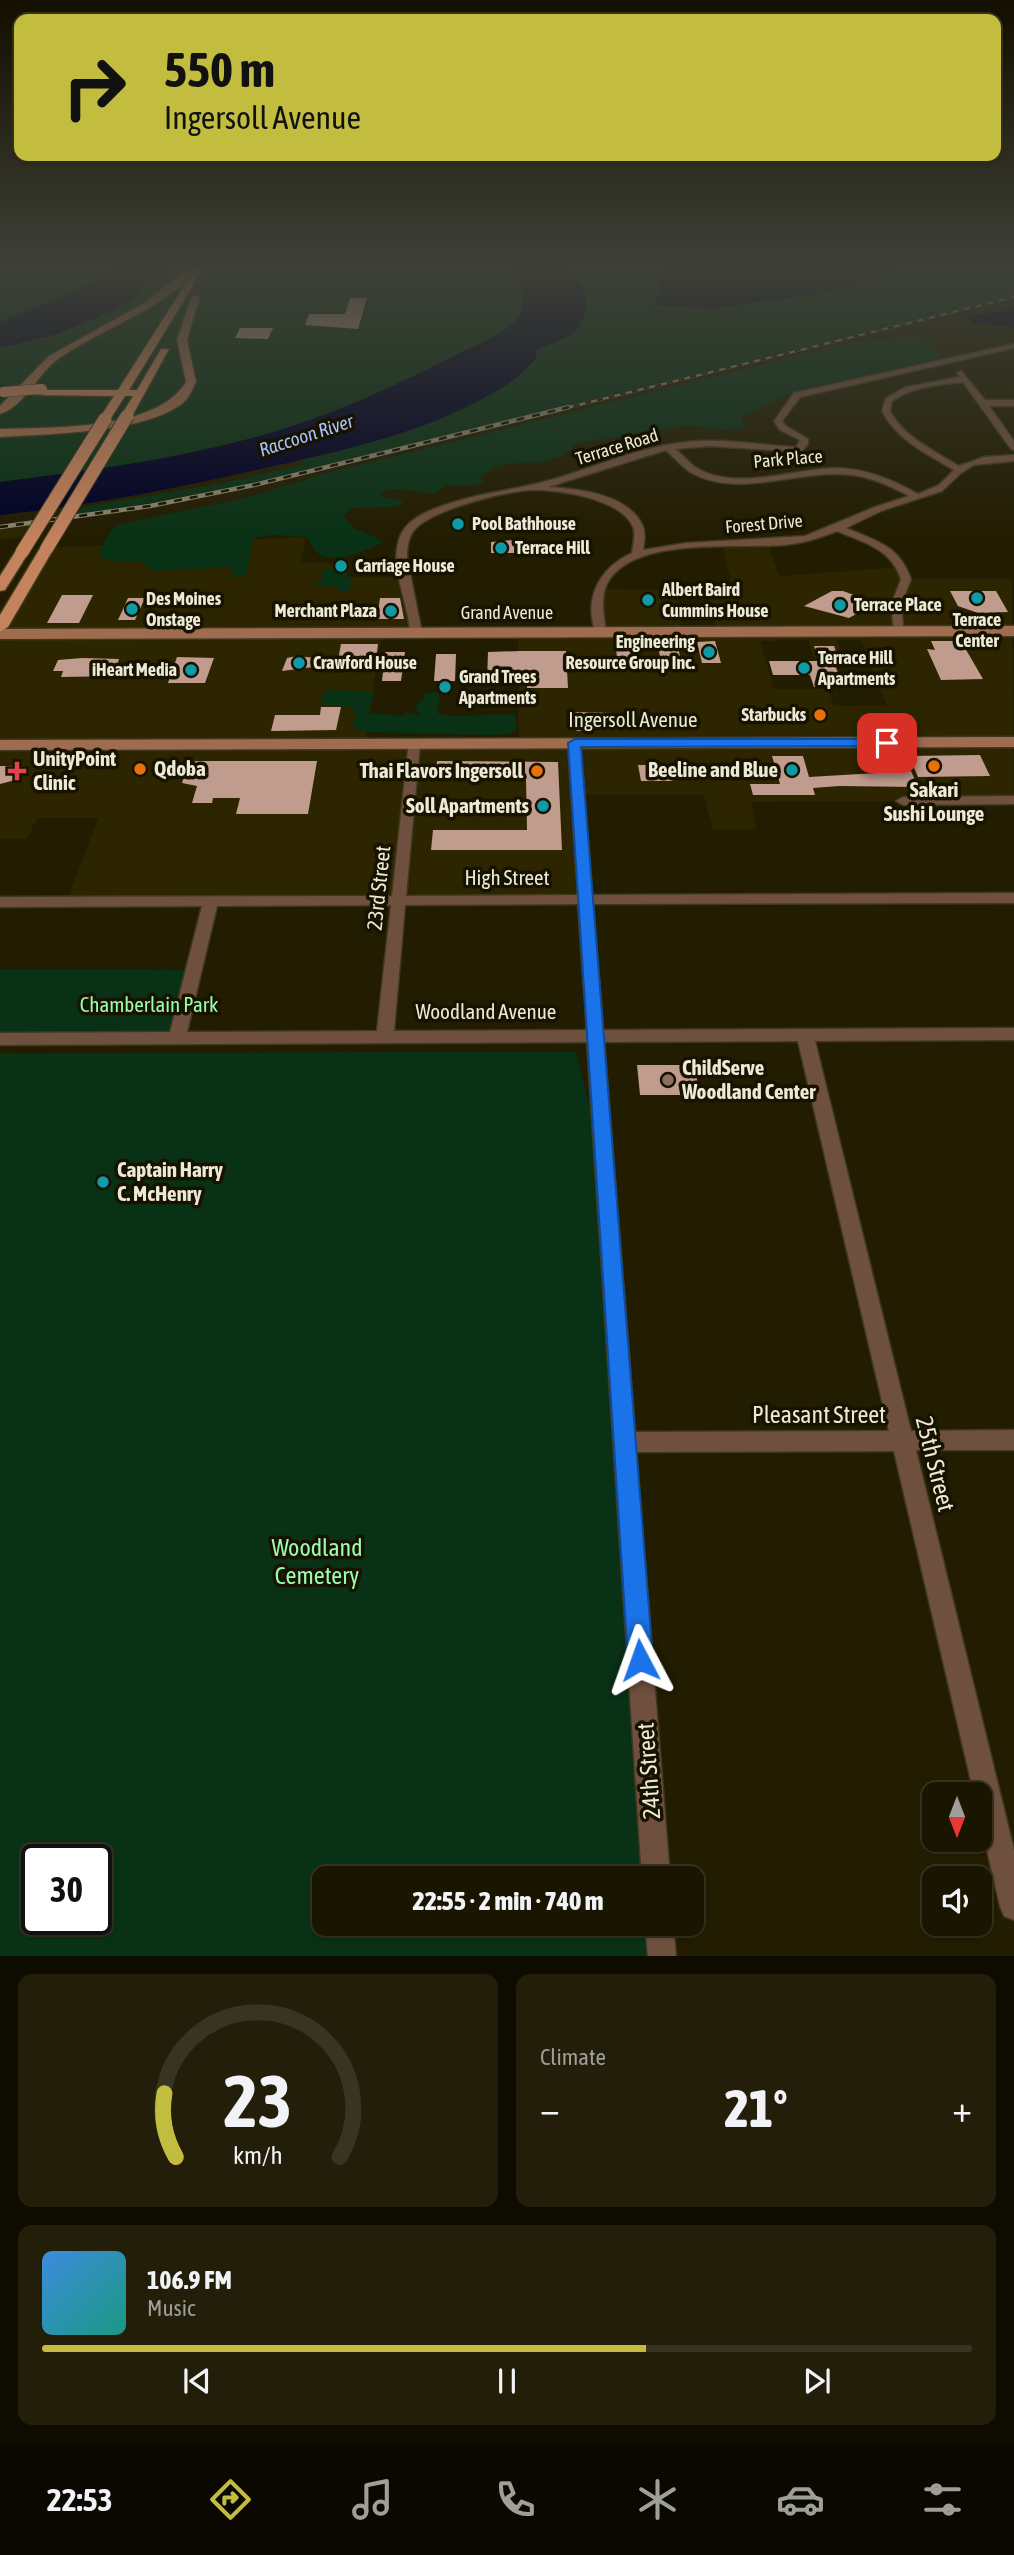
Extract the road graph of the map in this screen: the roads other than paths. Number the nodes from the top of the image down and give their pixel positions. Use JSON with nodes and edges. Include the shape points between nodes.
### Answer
{"nodes":[{"id":1,"x":55,"y":357,"type":"edge"},
{"id":2,"x":145,"y":357,"type":"edge"},
{"id":3,"x":162,"y":357,"type":"edge"},
{"id":4,"x":186,"y":357,"type":"edge"},
{"id":5,"x":963,"y":357,"type":"edge"},
{"id":6,"x":951,"y":360,"type":"junction"},
{"id":7,"x":966,"y":379,"type":"junction"},
{"id":8,"x":41,"y":391,"type":"junction"},
{"id":9,"x":125,"y":391,"type":"junction"},
{"id":10,"x":143,"y":391,"type":"junction"},
{"id":11,"x":85,"y":393,"type":"junction"},
{"id":12,"x":1,"y":394,"type":"edge"},
{"id":13,"x":982,"y":403,"type":"junction"},
{"id":14,"x":1014,"y":403,"type":"edge"},
{"id":15,"x":0,"y":411,"type":"edge"},
{"id":16,"x":109,"y":414,"type":"junction"},
{"id":17,"x":0,"y":433,"type":"edge"},
{"id":18,"x":667,"y":447,"type":"junction"},
{"id":19,"x":1014,"y":447,"type":"edge"},
{"id":20,"x":801,"y":458,"type":"junction"},
{"id":21,"x":1014,"y":458,"type":"edge"},
{"id":22,"x":960,"y":470,"type":"junction"},
{"id":23,"x":836,"y":471,"type":"junction"},
{"id":24,"x":527,"y":489,"type":"junction"},
{"id":25,"x":917,"y":497,"type":"junction"},
{"id":26,"x":840,"y":529,"type":"junction"},
{"id":27,"x":637,"y":554,"type":"junction"},
{"id":28,"x":0,"y":587,"type":"edge"},
{"id":29,"x":0,"y":627,"type":"edge"},
{"id":30,"x":600,"y":632,"type":"junction"},
{"id":31,"x":900,"y":632,"type":"junction"},
{"id":32,"x":1014,"y":632,"type":"edge"},
{"id":33,"x":416,"y":633,"type":"junction"},
{"id":34,"x":0,"y":634,"type":"edge"},
{"id":35,"x":1014,"y":742,"type":"edge"},
{"id":36,"x":575,"y":743,"type":"junction"},
{"id":37,"x":414,"y":744,"type":"junction"},
{"id":38,"x":0,"y":745,"type":"edge"},
{"id":39,"x":1014,"y":800,"type":"edge"},
{"id":40,"x":903,"y":801,"type":"dead end"},
{"id":41,"x":1014,"y":898,"type":"edge"},
{"id":42,"x":586,"y":899,"type":"junction"},
{"id":43,"x":211,"y":900,"type":"junction"},
{"id":44,"x":399,"y":900,"type":"junction"},
{"id":45,"x":0,"y":902,"type":"edge"},
{"id":46,"x":1014,"y":1034,"type":"edge"},
{"id":47,"x":385,"y":1035,"type":"junction"},
{"id":48,"x":596,"y":1035,"type":"junction"},
{"id":49,"x":804,"y":1035,"type":"junction"},
{"id":50,"x":0,"y":1039,"type":"edge"},
{"id":51,"x":177,"y":1039,"type":"junction"},
{"id":52,"x":1014,"y":1440,"type":"edge"},
{"id":53,"x":902,"y":1441,"type":"junction"},
{"id":54,"x":625,"y":1442,"type":"junction"},
{"id":55,"x":655,"y":1866,"type":"edge"},
{"id":56,"x":1014,"y":1906,"type":"edge"},
{"id":57,"x":660,"y":1936,"type":"edge"},
{"id":58,"x":662,"y":1956,"type":"edge"}],
"edges":[{"from":1,"to":15,"type":"main road"},
{"from":2,"to":9,"type":"main road"},
{"from":3,"to":10,"type":"main road"},
{"from":4,"to":17,"type":"main road","via":[[191,382],[180,399],[161,410],[129,420]]},
{"from":5,"to":6,"type":"street"},
{"from":6,"to":7,"type":"street"},
{"from":6,"to":20,"type":"street","via":[[797,395],[778,421],[804,439]]},
{"from":7,"to":13,"type":"street"},
{"from":7,"to":22,"type":"street","via":[[902,391],[885,407],[899,430]]},
{"from":8,"to":9,"type":"main road"},
{"from":8,"to":11,"type":"main road"},
{"from":8,"to":12,"type":"main road","bridge":true},
{"from":9,"to":10,"type":"main road"},
{"from":9,"to":11,"type":"main road"},
{"from":9,"to":16,"type":"main road"},
{"from":10,"to":29,"type":"main road","bridge":true},
{"from":11,"to":16,"type":"main road","via":[[101,397]]},
{"from":13,"to":14,"type":"street"},
{"from":13,"to":19,"type":"street"},
{"from":16,"to":28,"type":"main road","bridge":true},
{"from":18,"to":20,"type":"street","name":"Terrace Road","via":[[713,444]]},
{"from":18,"to":23,"type":"street","name":"Park Place","via":[[696,472],[712,476],[763,479]]},
{"from":18,"to":24,"type":"street","name":"Terrace Road"},
{"from":20,"to":23,"type":"street","name":"Terrace Road"},
{"from":21,"to":22,"type":"street","name":"Forest Drive","via":[[984,460]]},
{"from":22,"to":25,"type":"street","name":"Forest Drive","via":[[941,488]]},
{"from":23,"to":25,"type":"street","name":"Park Place","via":[[882,478]]},
{"from":24,"to":27,"type":"street","via":[[581,494],[627,512],[640,530]]},
{"from":24,"to":33,"type":"street","name":"Terrace Road","via":[[441,509],[406,533],[402,565],[416,613]]},
{"from":25,"to":26,"type":"street","name":"Forest Drive","via":[[877,509]]},
{"from":26,"to":27,"type":"street","name":"Forest Drive","via":[[804,539]]},
{"from":26,"to":31,"type":"street","via":[[883,547],[900,562],[906,579],[895,605]]},
{"from":27,"to":30,"type":"street","name":"Forest Drive","via":[[601,582],[596,597]]},
{"from":30,"to":31,"type":"main road","name":"Grand Avenue"},
{"from":30,"to":33,"type":"main road","name":"Grand Avenue"},
{"from":31,"to":32,"type":"main road","name":"Grand Avenue"},
{"from":33,"to":34,"type":"main road","name":"Grand Avenue"},
{"from":35,"to":36,"type":"main road","name":"Ingersoll Avenue"},
{"from":36,"to":37,"type":"main road","name":"Ingersoll Avenue"},
{"from":36,"to":42,"type":"street","name":"24th Street"},
{"from":37,"to":38,"type":"main road","name":"Ingersoll Avenue"},
{"from":37,"to":44,"type":"street","name":"23rd Street"},
{"from":39,"to":40,"type":"street"},
{"from":41,"to":42,"type":"street","name":"High Street"},
{"from":42,"to":44,"type":"street","name":"High Street"},
{"from":42,"to":48,"type":"street","name":"24th Street"},
{"from":43,"to":44,"type":"street","name":"High Street"},
{"from":43,"to":45,"type":"street","name":"High Street"},
{"from":43,"to":51,"type":"street"},
{"from":44,"to":47,"type":"street","name":"23rd Street"},
{"from":46,"to":49,"type":"street","name":"Woodland Avenue"},
{"from":47,"to":48,"type":"street","name":"Woodland Avenue"},
{"from":47,"to":51,"type":"street","name":"Woodland Avenue"},
{"from":48,"to":49,"type":"street","name":"Woodland Avenue"},
{"from":48,"to":54,"type":"street","name":"24th Street"},
{"from":49,"to":53,"type":"street","name":"25th Street"},
{"from":50,"to":51,"type":"street","name":"Woodland Avenue"},
{"from":52,"to":53,"type":"street","name":"Pleasant Street"},
{"from":53,"to":54,"type":"street","name":"Pleasant Street"},
{"from":53,"to":56,"type":"street","name":"25th Street"},
{"from":54,"to":55,"type":"street","name":"24th Street"},
{"from":57,"to":58,"type":"street"}]}
